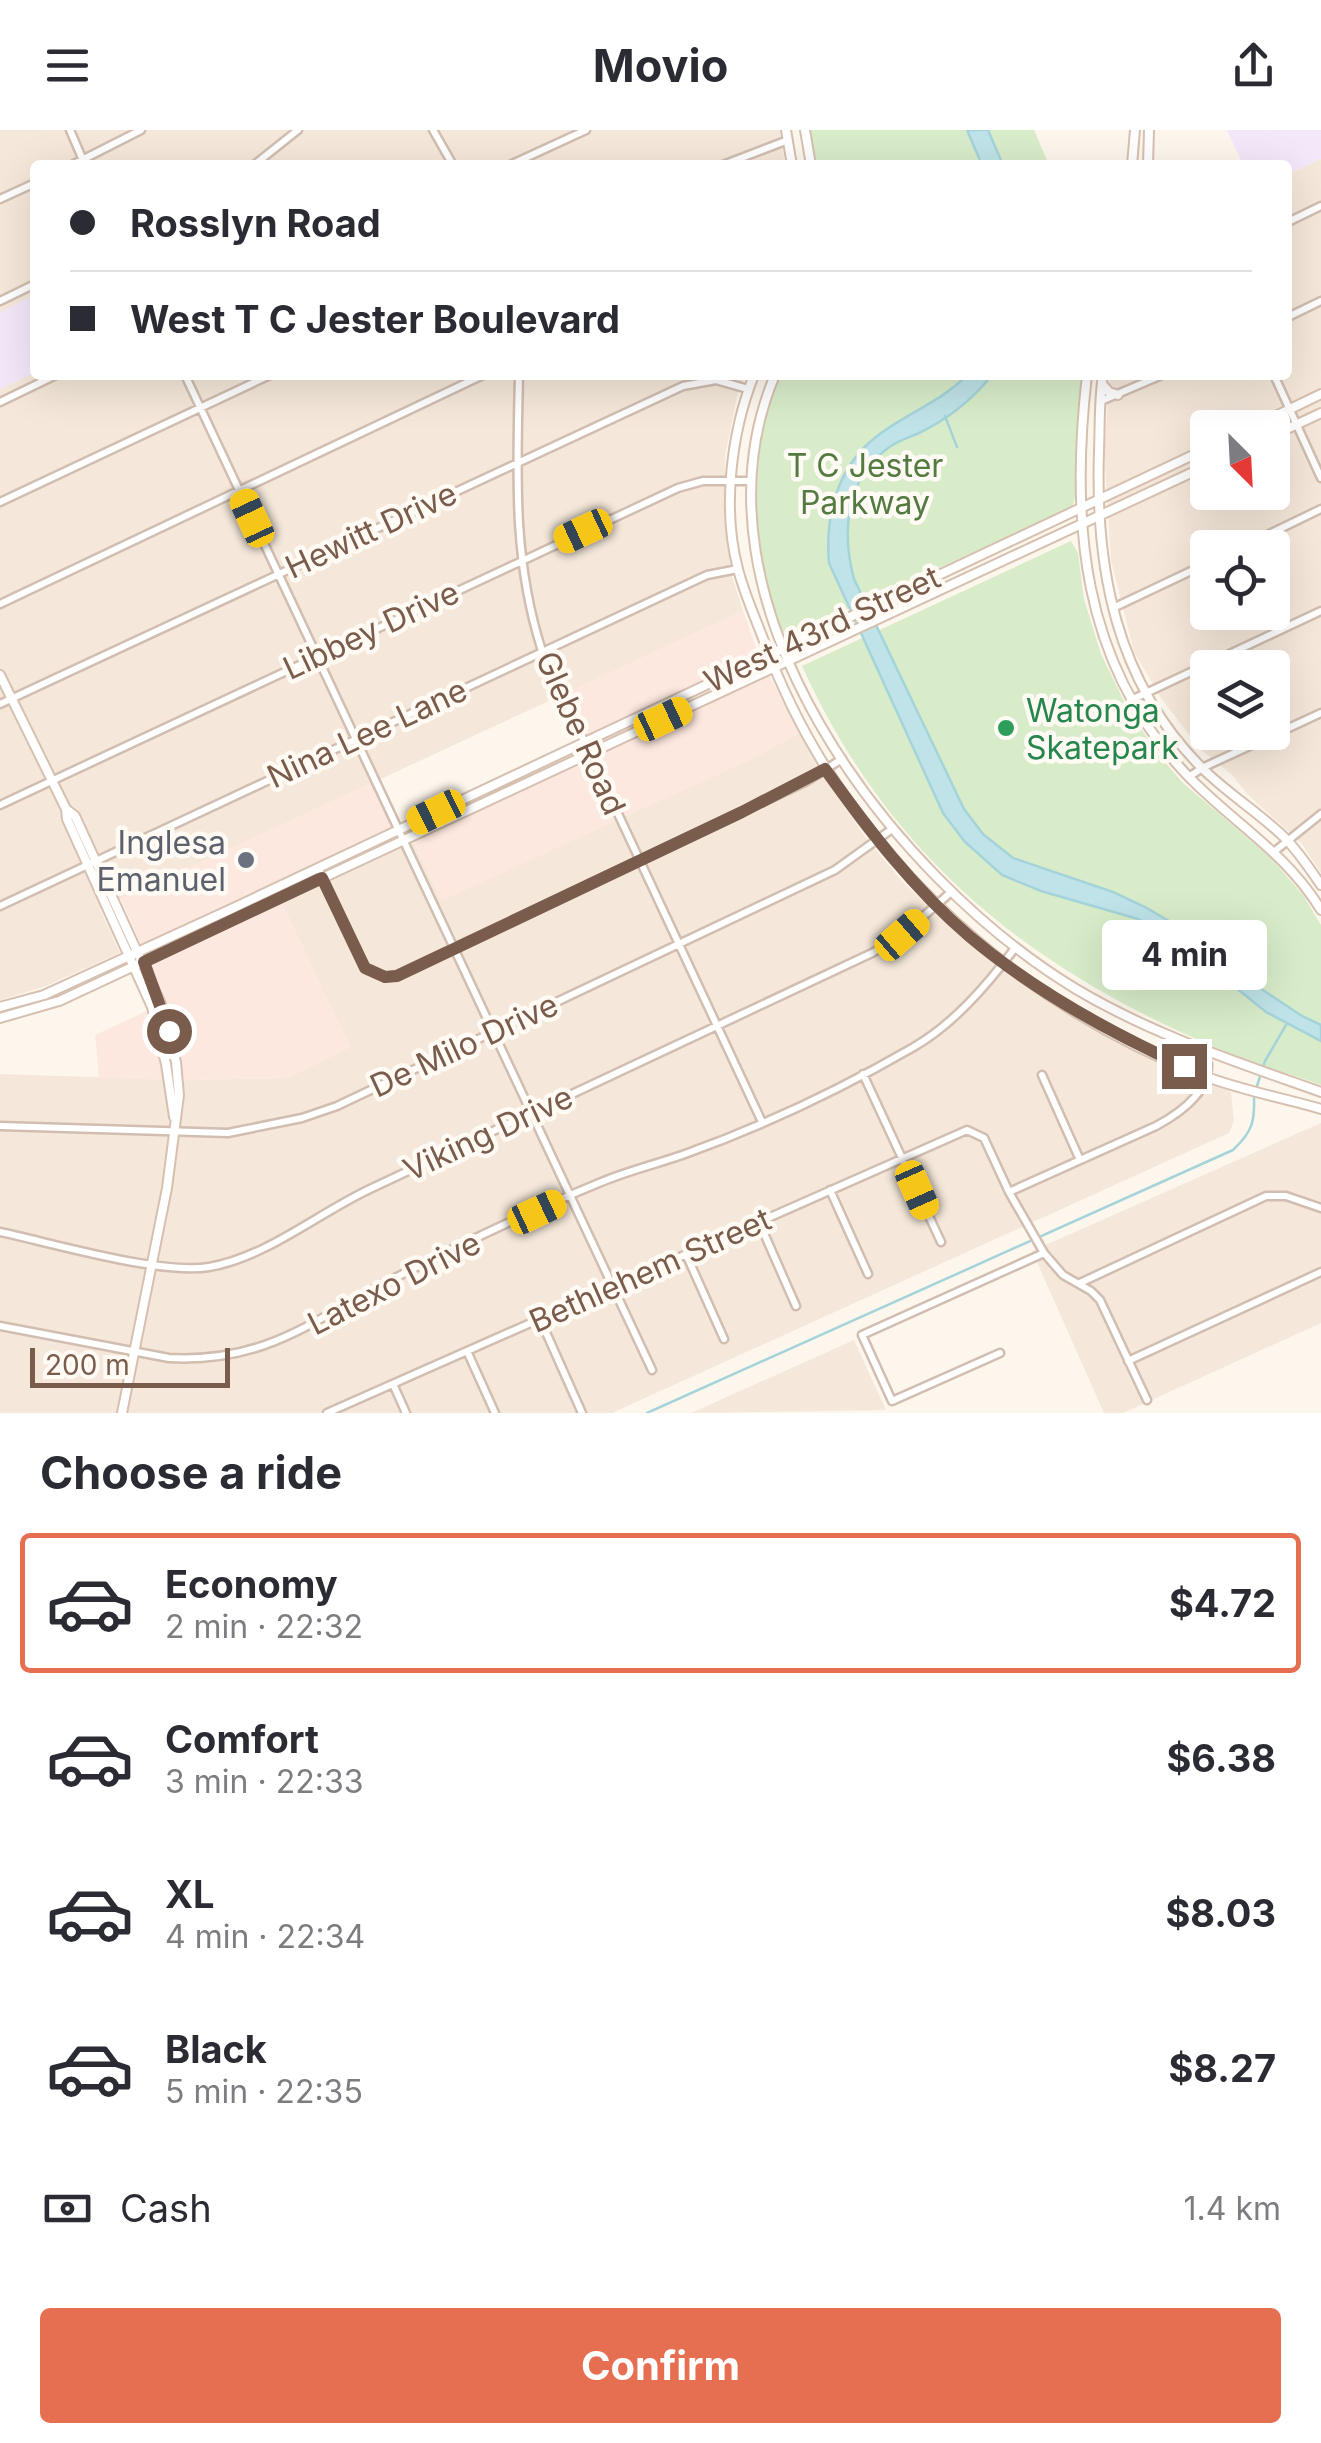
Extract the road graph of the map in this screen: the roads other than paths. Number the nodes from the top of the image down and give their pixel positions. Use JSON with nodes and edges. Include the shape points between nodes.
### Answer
{"nodes":[{"id":1,"x":70,"y":130,"type":"edge"},
{"id":2,"x":141,"y":130,"type":"edge"},
{"id":3,"x":298,"y":130,"type":"edge"},
{"id":4,"x":433,"y":130,"type":"edge"},
{"id":5,"x":586,"y":130,"type":"edge"},
{"id":6,"x":806,"y":130,"type":"edge"},
{"id":7,"x":1134,"y":130,"type":"edge"},
{"id":8,"x":1149,"y":130,"type":"edge"},
{"id":9,"x":787,"y":135,"type":"edge"},
{"id":10,"x":83,"y":160,"type":"edge"},
{"id":11,"x":88,"y":160,"type":"edge"},
{"id":12,"x":260,"y":160,"type":"edge"},
{"id":13,"x":450,"y":160,"type":"edge"},
{"id":14,"x":521,"y":160,"type":"edge"},
{"id":15,"x":734,"y":160,"type":"edge"},
{"id":16,"x":791,"y":160,"type":"edge"},
{"id":17,"x":810,"y":160,"type":"edge"},
{"id":18,"x":1132,"y":160,"type":"edge"},
{"id":19,"x":1148,"y":160,"type":"edge"},
{"id":20,"x":30,"y":184,"type":"edge"},
{"id":21,"x":0,"y":199,"type":"edge"},
{"id":22,"x":1321,"y":206,"type":"edge"},
{"id":23,"x":1292,"y":220,"type":"edge"},
{"id":24,"x":30,"y":286,"type":"edge"},
{"id":25,"x":0,"y":300,"type":"edge"},
{"id":26,"x":1321,"y":302,"type":"edge"},
{"id":27,"x":1292,"y":315,"type":"edge"},
{"id":28,"x":46,"y":380,"type":"edge"},
{"id":29,"x":187,"y":380,"type":"edge"},
{"id":30,"x":259,"y":380,"type":"edge"},
{"id":31,"x":472,"y":380,"type":"edge"},
{"id":32,"x":519,"y":380,"type":"edge"},
{"id":33,"x":752,"y":380,"type":"edge"},
{"id":34,"x":773,"y":380,"type":"edge"},
{"id":35,"x":1087,"y":380,"type":"edge"},
{"id":36,"x":1102,"y":380,"type":"edge"},
{"id":37,"x":1103,"y":380,"type":"edge"},
{"id":38,"x":1151,"y":380,"type":"edge"},
{"id":39,"x":1276,"y":380,"type":"edge"},
{"id":40,"x":748,"y":388,"type":"junction"},
{"id":41,"x":1321,"y":394,"type":"edge"},
{"id":42,"x":1118,"y":395,"type":"junction"},
{"id":43,"x":0,"y":402,"type":"edge"},
{"id":44,"x":1101,"y":402,"type":"junction"},
{"id":45,"x":200,"y":408,"type":"junction"},
{"id":46,"x":1291,"y":409,"type":"junction"},
{"id":47,"x":1321,"y":413,"type":"edge"},
{"id":48,"x":1298,"y":424,"type":"junction"},
{"id":49,"x":1290,"y":428,"type":"edge"},
{"id":50,"x":1190,"y":456,"type":"edge"},
{"id":51,"x":517,"y":460,"type":"junction"},
{"id":52,"x":1190,"y":474,"type":"edge"},
{"id":53,"x":1321,"y":478,"type":"edge"},
{"id":54,"x":732,"y":480,"type":"junction"},
{"id":55,"x":749,"y":481,"type":"junction"},
{"id":56,"x":239,"y":491,"type":"junction"},
{"id":57,"x":1099,"y":499,"type":"junction"},
{"id":58,"x":0,"y":502,"type":"edge"},
{"id":59,"x":1080,"y":508,"type":"junction"},
{"id":60,"x":1321,"y":509,"type":"edge"},
{"id":61,"x":1099,"y":517,"type":"junction"},
{"id":62,"x":1081,"y":526,"type":"junction"},
{"id":63,"x":1277,"y":530,"type":"edge"},
{"id":64,"x":520,"y":560,"type":"junction"},
{"id":65,"x":738,"y":569,"type":"junction"},
{"id":66,"x":1190,"y":571,"type":"edge"},
{"id":67,"x":943,"y":572,"type":"junction"},
{"id":68,"x":278,"y":574,"type":"junction"},
{"id":69,"x":950,"y":586,"type":"junction"},
{"id":70,"x":0,"y":604,"type":"edge"},
{"id":71,"x":1112,"y":608,"type":"junction"},
{"id":72,"x":1321,"y":611,"type":"edge"},
{"id":73,"x":784,"y":648,"type":"junction"},
{"id":74,"x":542,"y":651,"type":"junction"},
{"id":75,"x":317,"y":656,"type":"junction"},
{"id":76,"x":769,"y":656,"type":"junction"},
{"id":77,"x":790,"y":660,"type":"junction"},
{"id":78,"x":774,"y":667,"type":"junction"},
{"id":79,"x":0,"y":675,"type":"edge"},
{"id":80,"x":703,"y":686,"type":"junction"},
{"id":81,"x":1144,"y":694,"type":"junction"},
{"id":82,"x":711,"y":696,"type":"junction"},
{"id":83,"x":12,"y":699,"type":"junction"},
{"id":84,"x":1132,"y":700,"type":"junction"},
{"id":85,"x":0,"y":704,"type":"edge"},
{"id":86,"x":659,"y":708,"type":"junction"},
{"id":87,"x":1321,"y":713,"type":"edge"},
{"id":88,"x":663,"y":719,"type":"junction"},
{"id":89,"x":356,"y":738,"type":"junction"},
{"id":90,"x":584,"y":742,"type":"junction"},
{"id":91,"x":589,"y":753,"type":"junction"},
{"id":92,"x":842,"y":759,"type":"junction"},
{"id":93,"x":1202,"y":768,"type":"junction"},
{"id":94,"x":825,"y":769,"type":"junction"},
{"id":95,"x":1190,"y":777,"type":"junction"},
{"id":96,"x":51,"y":781,"type":"junction"},
{"id":97,"x":492,"y":785,"type":"junction"},
{"id":98,"x":496,"y":796,"type":"junction"},
{"id":99,"x":0,"y":806,"type":"edge"},
{"id":100,"x":1321,"y":814,"type":"edge"},
{"id":101,"x":892,"y":828,"type":"junction"},
{"id":102,"x":399,"y":829,"type":"junction"},
{"id":103,"x":1286,"y":839,"type":"junction"},
{"id":104,"x":404,"y":840,"type":"junction"},
{"id":105,"x":877,"y":841,"type":"junction"},
{"id":106,"x":1275,"y":851,"type":"junction"},
{"id":107,"x":640,"y":862,"type":"junction"},
{"id":108,"x":91,"y":863,"type":"junction"},
{"id":109,"x":318,"y":868,"type":"junction"},
{"id":110,"x":322,"y":878,"type":"junction"},
{"id":111,"x":1321,"y":885,"type":"edge"},
{"id":112,"x":950,"y":893,"type":"junction"},
{"id":113,"x":0,"y":906,"type":"edge"},
{"id":114,"x":937,"y":906,"type":"junction"},
{"id":115,"x":233,"y":908,"type":"junction"},
{"id":116,"x":1321,"y":910,"type":"edge"},
{"id":117,"x":238,"y":917,"type":"junction"},
{"id":118,"x":678,"y":944,"type":"junction"},
{"id":119,"x":455,"y":948,"type":"junction"},
{"id":120,"x":1015,"y":948,"type":"junction"},
{"id":121,"x":134,"y":953,"type":"junction"},
{"id":122,"x":1004,"y":962,"type":"junction"},
{"id":123,"x":139,"y":964,"type":"junction"},
{"id":124,"x":0,"y":1007,"type":"edge"},
{"id":125,"x":0,"y":1018,"type":"edge"},
{"id":126,"x":716,"y":1026,"type":"junction"},
{"id":127,"x":494,"y":1030,"type":"junction"},
{"id":128,"x":1174,"y":1039,"type":"junction"},
{"id":129,"x":863,"y":1074,"type":"junction"},
{"id":130,"x":1042,"y":1075,"type":"dead end"},
{"id":131,"x":1207,"y":1077,"type":"junction"},
{"id":132,"x":1321,"y":1092,"type":"edge"},
{"id":133,"x":1321,"y":1109,"type":"edge"},
{"id":134,"x":533,"y":1113,"type":"junction"},
{"id":135,"x":762,"y":1122,"type":"junction"},
{"id":136,"x":0,"y":1126,"type":"edge"},
{"id":137,"x":175,"y":1127,"type":"junction"},
{"id":138,"x":902,"y":1158,"type":"junction"},
{"id":139,"x":1080,"y":1160,"type":"junction"},
{"id":140,"x":830,"y":1190,"type":"junction"},
{"id":141,"x":1009,"y":1192,"type":"junction"},
{"id":142,"x":573,"y":1196,"type":"junction"},
{"id":143,"x":1321,"y":1208,"type":"edge"},
{"id":144,"x":759,"y":1222,"type":"junction"},
{"id":145,"x":0,"y":1232,"type":"edge"},
{"id":146,"x":941,"y":1242,"type":"dead end"},
{"id":147,"x":1042,"y":1250,"type":"junction"},
{"id":148,"x":686,"y":1254,"type":"junction"},
{"id":149,"x":150,"y":1264,"type":"junction"},
{"id":150,"x":1321,"y":1272,"type":"edge"},
{"id":151,"x":868,"y":1274,"type":"dead end"},
{"id":152,"x":1079,"y":1284,"type":"junction"},
{"id":153,"x":615,"y":1285,"type":"junction"},
{"id":154,"x":796,"y":1306,"type":"dead end"},
{"id":155,"x":540,"y":1319,"type":"junction"},
{"id":156,"x":0,"y":1326,"type":"edge"},
{"id":157,"x":724,"y":1338,"type":"dead end"},
{"id":158,"x":467,"y":1351,"type":"junction"},
{"id":159,"x":1000,"y":1352,"type":"dead end"},
{"id":160,"x":133,"y":1353,"type":"junction"},
{"id":161,"x":1128,"y":1361,"type":"junction"},
{"id":162,"x":652,"y":1370,"type":"dead end"},
{"id":163,"x":393,"y":1384,"type":"junction"},
{"id":164,"x":1147,"y":1400,"type":"dead end"},
{"id":165,"x":122,"y":1413,"type":"edge"},
{"id":166,"x":328,"y":1413,"type":"edge"},
{"id":167,"x":406,"y":1413,"type":"edge"},
{"id":168,"x":495,"y":1413,"type":"edge"},
{"id":169,"x":582,"y":1413,"type":"edge"}],
"edges":[{"from":1,"to":10,"type":"street"},
{"from":2,"to":11,"type":"street"},
{"from":3,"to":12,"type":"street"},
{"from":4,"to":13,"type":"street"},
{"from":5,"to":14,"type":"street"},
{"from":6,"to":17,"type":"main road"},
{"from":7,"to":18,"type":"main road"},
{"from":8,"to":19,"type":"main road"},
{"from":9,"to":15,"type":"street"},
{"from":9,"to":16,"type":"main road"},
{"from":20,"to":21,"type":"street"},
{"from":22,"to":23,"type":"street"},
{"from":24,"to":25,"type":"street"},
{"from":26,"to":27,"type":"street"},
{"from":28,"to":43,"type":"street"},
{"from":29,"to":45,"type":"street"},
{"from":30,"to":45,"type":"street"},
{"from":31,"to":56,"type":"street"},
{"from":32,"to":51,"type":"street","name":"Glebe Road"},
{"from":33,"to":40,"type":"main road"},
{"from":34,"to":55,"type":"main road"},
{"from":35,"to":59,"type":"main road"},
{"from":36,"to":44,"type":"main road"},
{"from":37,"to":42,"type":"main road"},
{"from":38,"to":42,"type":"street"},
{"from":39,"to":46,"type":"street"},
{"from":40,"to":51,"type":"street","name":"Hewitt Drive","via":[[716,380],[683,386]]},
{"from":40,"to":54,"type":"main road"},
{"from":41,"to":46,"type":"main road"},
{"from":42,"to":44,"type":"street"},
{"from":44,"to":57,"type":"main road"},
{"from":45,"to":56,"type":"street"},
{"from":45,"to":58,"type":"street"},
{"from":46,"to":48,"type":"street"},
{"from":47,"to":48,"type":"main road"},
{"from":48,"to":49,"type":"main road"},
{"from":48,"to":53,"type":"street"},
{"from":50,"to":57,"type":"main road","name":"West 43rd Street"},
{"from":51,"to":64,"type":"street","name":"Glebe Road"},
{"from":51,"to":68,"type":"street","name":"Hewitt Drive"},
{"from":52,"to":61,"type":"main road","name":"West 43rd Street"},
{"from":54,"to":55,"type":"street","name":"Libbey Drive"},
{"from":54,"to":64,"type":"street","name":"Libbey Drive","via":[[691,482]]},
{"from":54,"to":65,"type":"main road"},
{"from":55,"to":73,"type":"main road","via":[[757,568]]},
{"from":56,"to":68,"type":"street"},
{"from":56,"to":70,"type":"street"},
{"from":57,"to":59,"type":"main road","name":"West 43rd Street"},
{"from":57,"to":61,"type":"main road"},
{"from":59,"to":62,"type":"main road"},
{"from":59,"to":67,"type":"main road","name":"West 43rd Street"},
{"from":60,"to":63,"type":"street"},
{"from":61,"to":62,"type":"main road","name":"West 43rd Street"},
{"from":61,"to":71,"type":"main road"},
{"from":62,"to":69,"type":"main road","name":"West 43rd Street"},
{"from":62,"to":84,"type":"main road","via":[[1088,588]]},
{"from":64,"to":74,"type":"street","name":"Glebe Road"},
{"from":64,"to":75,"type":"street","name":"Libbey Drive"},
{"from":65,"to":74,"type":"street","name":"Nina Lee Lane","via":[[707,574]]},
{"from":65,"to":76,"type":"main road"},
{"from":66,"to":71,"type":"street"},
{"from":67,"to":69,"type":"main road"},
{"from":67,"to":73,"type":"main road","name":"West 43rd Street"},
{"from":68,"to":75,"type":"street"},
{"from":68,"to":83,"type":"street","name":"Hewitt Drive"},
{"from":69,"to":77,"type":"main road","name":"West 43rd Street"},
{"from":71,"to":81,"type":"main road"},
{"from":72,"to":81,"type":"street"},
{"from":73,"to":76,"type":"main road","name":"West 43rd Street"},
{"from":73,"to":77,"type":"main road"},
{"from":74,"to":89,"type":"street","name":"Nina Lee Lane"},
{"from":74,"to":90,"type":"street","name":"Glebe Road"},
{"from":75,"to":89,"type":"street"},
{"from":75,"to":96,"type":"street","name":"Libbey Drive"},
{"from":76,"to":78,"type":"main road"},
{"from":76,"to":80,"type":"main road","name":"West 43rd Street"},
{"from":77,"to":78,"type":"main road","name":"West 43rd Street"},
{"from":77,"to":92,"type":"main road"},
{"from":78,"to":82,"type":"main road","name":"West 43rd Street"},
{"from":78,"to":94,"type":"main road"},
{"from":79,"to":83,"type":"main road"},
{"from":80,"to":82,"type":"main road"},
{"from":80,"to":86,"type":"main road","name":"West 43rd Street"},
{"from":81,"to":84,"type":"street"},
{"from":81,"to":93,"type":"main road"},
{"from":82,"to":88,"type":"main road","name":"West 43rd Street"},
{"from":83,"to":85,"type":"street","name":"Hewitt Drive"},
{"from":83,"to":96,"type":"main road"},
{"from":84,"to":95,"type":"main road"},
{"from":86,"to":88,"type":"main road"},
{"from":86,"to":90,"type":"main road","name":"West 43rd Street"},
{"from":87,"to":93,"type":"street"},
{"from":88,"to":91,"type":"main road","name":"West 43rd Street"},
{"from":89,"to":102,"type":"street"},
{"from":89,"to":108,"type":"street","name":"Nina Lee Lane"},
{"from":90,"to":91,"type":"street","name":"Glebe Road"},
{"from":90,"to":97,"type":"main road","name":"West 43rd Street"},
{"from":91,"to":98,"type":"main road","name":"West 43rd Street"},
{"from":91,"to":107,"type":"street","name":"Glebe Road"},
{"from":92,"to":94,"type":"street"},
{"from":92,"to":101,"type":"main road"},
{"from":93,"to":95,"type":"street"},
{"from":93,"to":103,"type":"main road"},
{"from":94,"to":105,"type":"main road"},
{"from":94,"to":107,"type":"street"},
{"from":95,"to":106,"type":"main road"},
{"from":96,"to":99,"type":"street","name":"Libbey Drive"},
{"from":96,"to":108,"type":"main road"},
{"from":97,"to":98,"type":"main road"},
{"from":97,"to":102,"type":"main road","name":"West 43rd Street"},
{"from":98,"to":104,"type":"main road","name":"West 43rd Street"},
{"from":100,"to":103,"type":"street"},
{"from":101,"to":105,"type":"street","name":"De Milo Drive"},
{"from":101,"to":112,"type":"main road"},
{"from":102,"to":104,"type":"street"},
{"from":102,"to":109,"type":"main road","name":"West 43rd Street"},
{"from":103,"to":106,"type":"street"},
{"from":103,"to":111,"type":"main road"},
{"from":104,"to":110,"type":"main road","name":"West 43rd Street"},
{"from":104,"to":119,"type":"street"},
{"from":105,"to":114,"type":"main road"},
{"from":105,"to":118,"type":"street","name":"De Milo Drive","via":[[835,870]]},
{"from":106,"to":116,"type":"main road"},
{"from":107,"to":118,"type":"street","name":"Glebe Road"},
{"from":107,"to":119,"type":"street"},
{"from":108,"to":113,"type":"street","name":"Nina Lee Lane"},
{"from":108,"to":121,"type":"main road"},
{"from":109,"to":110,"type":"street"},
{"from":109,"to":115,"type":"main road","name":"West 43rd Street"},
{"from":110,"to":117,"type":"main road","name":"West 43rd Street"},
{"from":110,"to":119,"type":"street","via":[[372,973],[397,976]]},
{"from":112,"to":114,"type":"street","name":"Viking Drive"},
{"from":112,"to":120,"type":"main road"},
{"from":114,"to":122,"type":"main road"},
{"from":114,"to":126,"type":"street","name":"Viking Drive","via":[[872,953]]},
{"from":115,"to":117,"type":"main road"},
{"from":115,"to":121,"type":"main road","name":"West 43rd Street"},
{"from":117,"to":123,"type":"main road","name":"West 43rd Street"},
{"from":118,"to":126,"type":"street","name":"Glebe Road"},
{"from":118,"to":127,"type":"street","name":"De Milo Drive"},
{"from":119,"to":127,"type":"street"},
{"from":120,"to":122,"type":"street","name":"Latexo Drive"},
{"from":120,"to":128,"type":"main road"},
{"from":121,"to":123,"type":"main road"},
{"from":121,"to":124,"type":"main road","name":"West 43rd Street","via":[[44,995]]},
{"from":122,"to":129,"type":"street","name":"Latexo Drive","via":[[968,1004],[916,1046]]},
{"from":122,"to":131,"type":"main road","via":[[1076,1010]]},
{"from":123,"to":125,"type":"main road","name":"West 43rd Street","via":[[60,1001]]},
{"from":123,"to":137,"type":"main road","via":[[171,1063]]},
{"from":126,"to":134,"type":"street","name":"Viking Drive"},
{"from":126,"to":135,"type":"street","name":"Glebe Road"},
{"from":127,"to":134,"type":"street"},
{"from":127,"to":137,"type":"street","name":"De Milo Drive","via":[[302,1118],[228,1133]]},
{"from":128,"to":131,"type":"street","via":[[1208,1064]]},
{"from":128,"to":132,"type":"main road"},
{"from":129,"to":135,"type":"street","name":"Latexo Drive"},
{"from":129,"to":138,"type":"street"},
{"from":130,"to":139,"type":"street"},
{"from":131,"to":133,"type":"main road"},
{"from":131,"to":139,"type":"street","via":[[1175,1115]]},
{"from":134,"to":142,"type":"street"},
{"from":134,"to":149,"type":"street","name":"Viking Drive","via":[[251,1254],[204,1268]]},
{"from":135,"to":142,"type":"street","name":"Latexo Drive"},
{"from":136,"to":137,"type":"street","name":"De Milo Drive"},
{"from":137,"to":149,"type":"main road"},
{"from":138,"to":140,"type":"street","name":"Bethlehem Street"},
{"from":138,"to":141,"type":"street","name":"Bethlehem Street","via":[[973,1130],[984,1138]]},
{"from":138,"to":146,"type":"street"},
{"from":139,"to":141,"type":"street"},
{"from":140,"to":144,"type":"street","name":"Bethlehem Street"},
{"from":140,"to":151,"type":"street"},
{"from":141,"to":147,"type":"street"},
{"from":142,"to":153,"type":"street"},
{"from":142,"to":160,"type":"street","name":"Latexo Drive","via":[[394,1278],[273,1344],[197,1360]]},
{"from":143,"to":152,"type":"street","via":[[1266,1196]]},
{"from":144,"to":148,"type":"street","name":"Bethlehem Street"},
{"from":144,"to":154,"type":"street"},
{"from":145,"to":149,"type":"street","name":"Viking Drive"},
{"from":147,"to":152,"type":"street"},
{"from":147,"to":159,"type":"street","via":[[862,1335],[892,1401]]},
{"from":148,"to":153,"type":"street","name":"Bethlehem Street"},
{"from":148,"to":157,"type":"street"},
{"from":149,"to":160,"type":"main road"},
{"from":150,"to":161,"type":"street"},
{"from":152,"to":161,"type":"street","via":[[1100,1300]]},
{"from":153,"to":155,"type":"street","name":"Bethlehem Street"},
{"from":153,"to":162,"type":"street"},
{"from":155,"to":158,"type":"street","name":"Bethlehem Street"},
{"from":155,"to":169,"type":"street"},
{"from":156,"to":160,"type":"street","name":"Latexo Drive"},
{"from":158,"to":163,"type":"street","name":"Bethlehem Street"},
{"from":158,"to":168,"type":"street"},
{"from":160,"to":165,"type":"main road"},
{"from":161,"to":164,"type":"street"},
{"from":163,"to":166,"type":"street","name":"Bethlehem Street"},
{"from":163,"to":167,"type":"street"}]}
